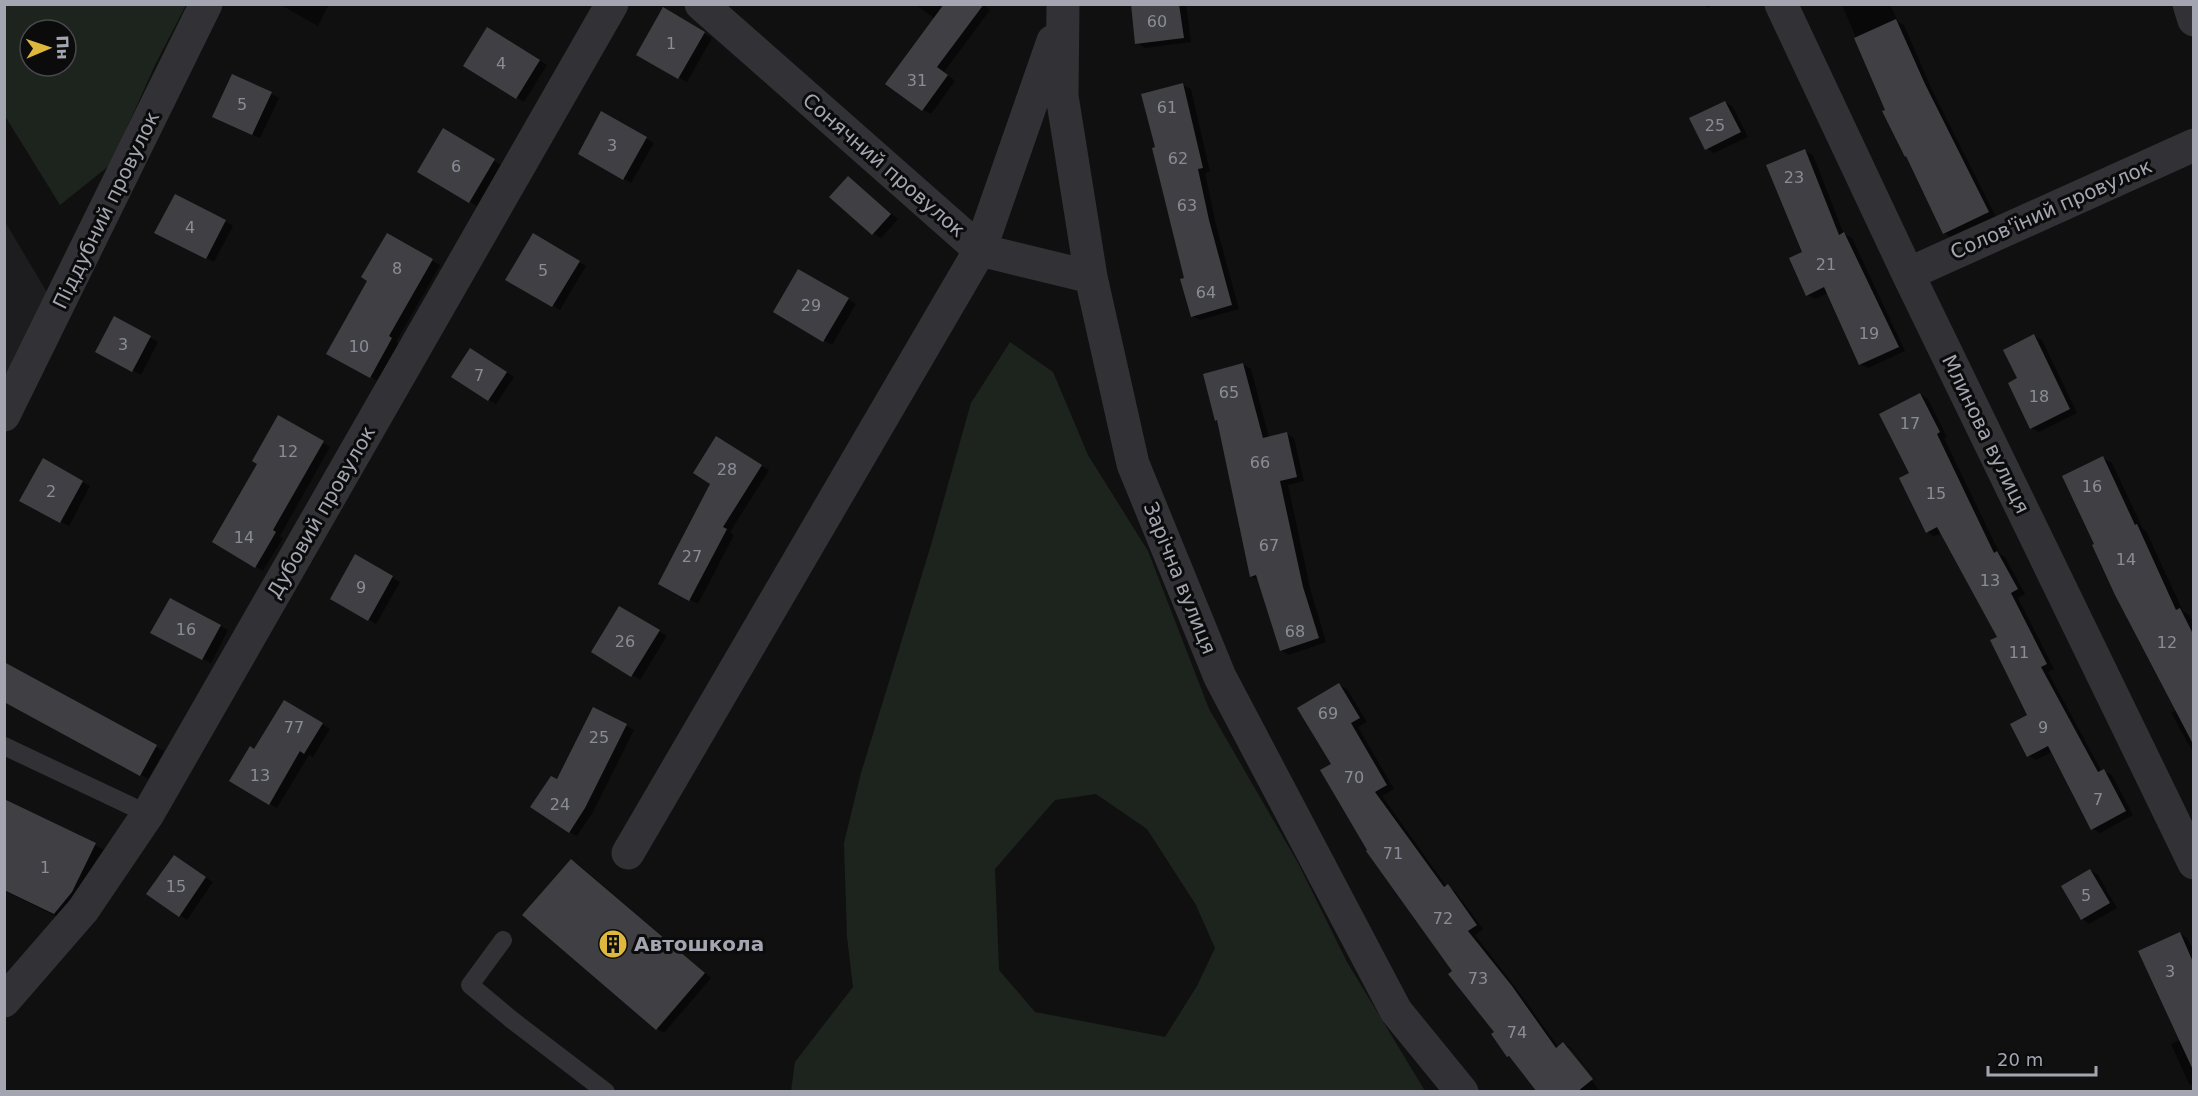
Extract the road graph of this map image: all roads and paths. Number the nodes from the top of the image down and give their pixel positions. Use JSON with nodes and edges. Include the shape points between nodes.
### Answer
{"nodes":[{"id":1,"x":206,"y":4,"type":"edge"},
{"id":2,"x":612,"y":4,"type":"edge"},
{"id":3,"x":701,"y":4,"type":"edge"},
{"id":4,"x":1781,"y":4,"type":"edge"},
{"id":5,"x":2189,"y":4,"type":"edge"},
{"id":6,"x":1063,"y":9,"type":"edge"},
{"id":7,"x":2193,"y":20,"type":"edge"},
{"id":8,"x":2193,"y":145,"type":"edge"},
{"id":9,"x":980,"y":250,"type":"junction"},
{"id":10,"x":1908,"y":274,"type":"junction"},
{"id":11,"x":1091,"y":277,"type":"junction"},
{"id":12,"x":7,"y":403,"type":"edge"},
{"id":13,"x":4,"y":746,"type":"edge"},
{"id":14,"x":148,"y":814,"type":"junction"},
{"id":15,"x":628,"y":853,"type":"dead end"},
{"id":16,"x":2193,"y":862,"type":"edge"},
{"id":17,"x":503,"y":940,"type":"dead end"},
{"id":18,"x":4,"y":1001,"type":"edge"},
{"id":19,"x":606,"y":1092,"type":"edge"},
{"id":20,"x":1462,"y":1092,"type":"edge"}],
"edges":[{"from":1,"to":12,"type":"street","name":"Піддубний провулок"},
{"from":2,"to":14,"type":"street","name":"Дубовий провулок"},
{"from":3,"to":9,"type":"street","name":"Сонячний провулок"},
{"from":4,"to":10,"type":"street","name":"Млинова вулиця"},
{"from":5,"to":7,"type":"street"},
{"from":6,"to":9,"type":"street"},
{"from":6,"to":11,"type":"street","name":"Зарічна вулиця","via":[[1062,96]]},
{"from":8,"to":10,"type":"street","name":"Солов'їний провулок"},
{"from":9,"to":11,"type":"street","name":"Сонячний провулок"},
{"from":9,"to":15,"type":"street"},
{"from":10,"to":16,"type":"street","name":"Млинова вулиця"},
{"from":11,"to":20,"type":"street","name":"Зарічна вулиця","via":[[1133,464],[1220,677],[1396,1011]]},
{"from":13,"to":14,"type":"lane"},
{"from":14,"to":18,"type":"street","name":"Дубовий провулок","via":[[83,910]]},
{"from":17,"to":19,"type":"lane","via":[[470,985]]}]}
